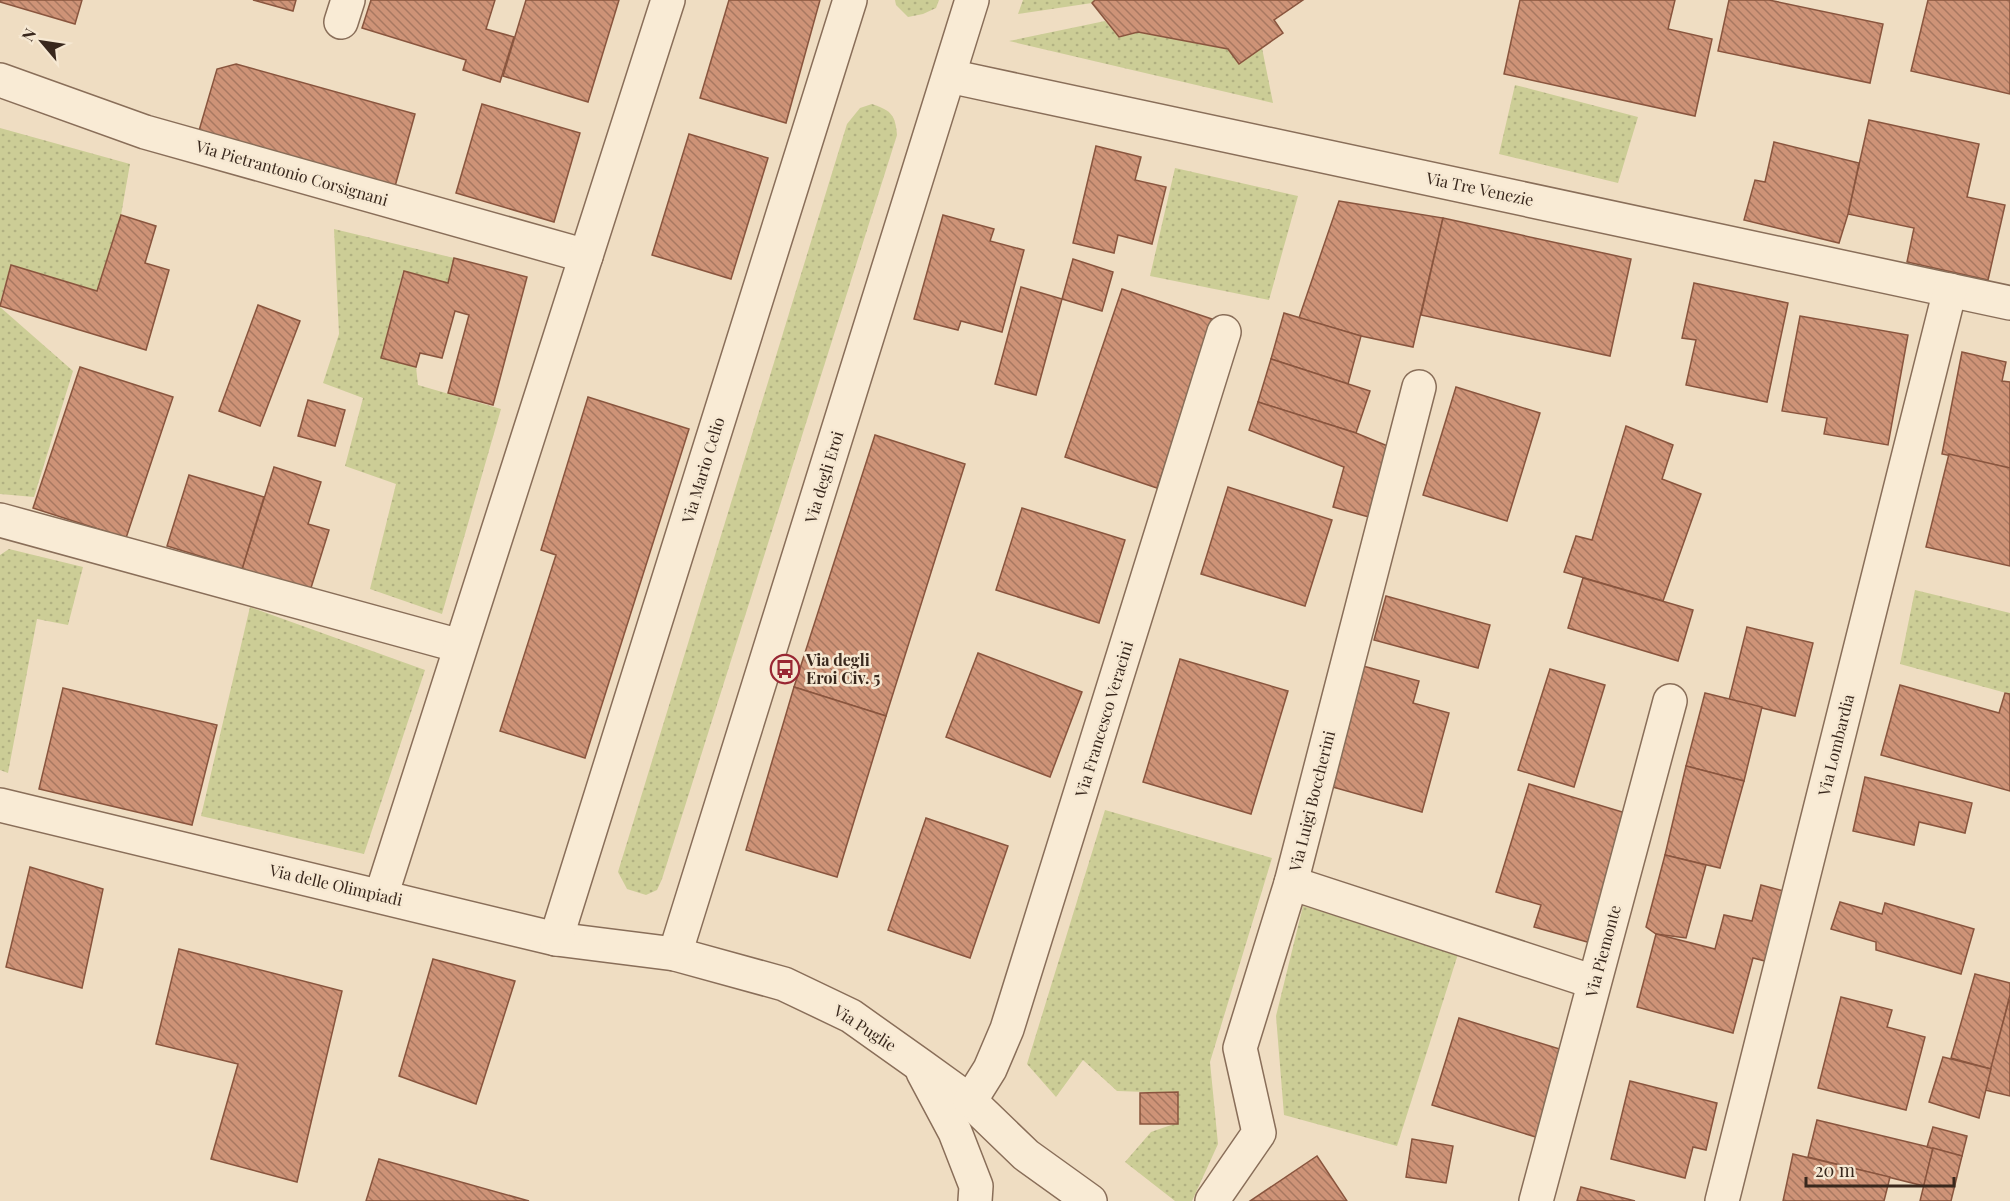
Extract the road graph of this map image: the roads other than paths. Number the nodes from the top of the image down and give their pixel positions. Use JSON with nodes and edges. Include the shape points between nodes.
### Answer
{"nodes":[{"id":1,"x":668,"y":0,"type":"edge"},
{"id":2,"x":850,"y":0,"type":"edge"},
{"id":3,"x":972,"y":0,"type":"edge"},
{"id":4,"x":950,"y":75,"type":"junction"},
{"id":5,"x":0,"y":80,"type":"edge"},
{"id":6,"x":586,"y":256,"type":"junction"},
{"id":7,"x":1950,"y":290,"type":"junction"},
{"id":8,"x":2010,"y":303,"type":"edge"},
{"id":9,"x":1224,"y":332,"type":"dead end"},
{"id":10,"x":1419,"y":387,"type":"dead end"},
{"id":11,"x":0,"y":520,"type":"edge"},
{"id":12,"x":460,"y":646,"type":"junction"},
{"id":13,"x":1670,"y":701,"type":"dead end"},
{"id":14,"x":0,"y":805,"type":"edge"},
{"id":15,"x":1291,"y":883,"type":"junction"},
{"id":16,"x":381,"y":896,"type":"junction"},
{"id":17,"x":556,"y":939,"type":"junction"},
{"id":18,"x":675,"y":954,"type":"junction"},
{"id":19,"x":1594,"y":982,"type":"junction"},
{"id":20,"x":920,"y":1065,"type":"junction"},
{"id":21,"x":970,"y":1101,"type":"junction"},
{"id":22,"x":1026,"y":1155,"type":"junction"},
{"id":23,"x":975,"y":1201,"type":"edge"},
{"id":24,"x":1050,"y":1201,"type":"edge"},
{"id":25,"x":1090,"y":1201,"type":"edge"},
{"id":26,"x":1212,"y":1201,"type":"edge"},
{"id":27,"x":1536,"y":1201,"type":"edge"},
{"id":28,"x":1722,"y":1201,"type":"edge"}],
"edges":[{"from":1,"to":6,"type":"street"},
{"from":2,"to":17,"type":"street","name":"Via Mario Celio"},
{"from":3,"to":4,"type":"street","name":"Via degli Eroi"},
{"from":4,"to":7,"type":"street","name":"Via Tre Venezie"},
{"from":4,"to":18,"type":"street","name":"Via degli Eroi"},
{"from":5,"to":6,"type":"street","name":"Via Pietrantonio Corsignani","via":[[145,132]]},
{"from":6,"to":12,"type":"street"},
{"from":7,"to":8,"type":"street","name":"Via Tre Venezie"},
{"from":7,"to":28,"type":"street","name":"Via Lombardia"},
{"from":9,"to":21,"type":"street","name":"Via Francesco Veracini","via":[[1007,1029],[990,1069]]},
{"from":10,"to":15,"type":"street","name":"Via Luigi Boccherini"},
{"from":11,"to":12,"type":"street"},
{"from":12,"to":16,"type":"street"},
{"from":13,"to":19,"type":"street","name":"Via Piemonte"},
{"from":14,"to":16,"type":"street","name":"Via delle Olimpiadi"},
{"from":15,"to":19,"type":"street"},
{"from":15,"to":26,"type":"street","name":"Via Luigi Boccherini","via":[[1240,1048],[1259,1133]]},
{"from":16,"to":17,"type":"street","name":"Via delle Olimpiadi"},
{"from":17,"to":18,"type":"street","name":"Via delle Olimpiadi"},
{"from":18,"to":20,"type":"street","name":"Via Puglie","via":[[784,984],[851,1016]]},
{"from":19,"to":27,"type":"street","name":"Via Piemonte"},
{"from":20,"to":21,"type":"street","name":"Via Puglie"},
{"from":20,"to":23,"type":"street","via":[[955,1132],[976,1186]]},
{"from":21,"to":22,"type":"street","name":"Via Puglie"},
{"from":22,"to":24,"type":"street","name":"Via Puglie","via":[[1047,1188]]},
{"from":22,"to":25,"type":"street","name":"Via Puglie"}]}
